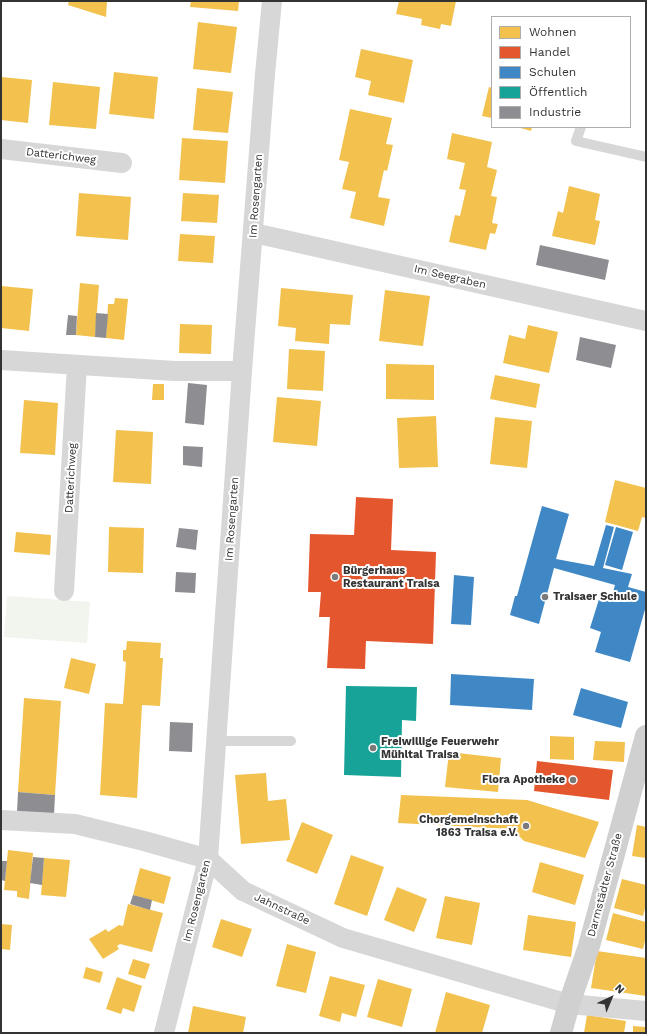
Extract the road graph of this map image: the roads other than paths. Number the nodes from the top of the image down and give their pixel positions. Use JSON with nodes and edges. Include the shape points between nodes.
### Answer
{"nodes":[{"id":1,"x":272,"y":1,"type":"edge"},
{"id":2,"x":581,"y":128,"type":"edge"},
{"id":3,"x":1,"y":149,"type":"edge"},
{"id":4,"x":646,"y":157,"type":"edge"},
{"id":5,"x":122,"y":163,"type":"dead end"},
{"id":6,"x":254,"y":233,"type":"junction"},
{"id":7,"x":646,"y":321,"type":"edge"},
{"id":8,"x":1,"y":360,"type":"edge"},
{"id":9,"x":77,"y":365,"type":"junction"},
{"id":10,"x":242,"y":371,"type":"junction"},
{"id":11,"x":64,"y":591,"type":"dead end"},
{"id":12,"x":646,"y":736,"type":"edge"},
{"id":13,"x":217,"y":741,"type":"junction"},
{"id":14,"x":291,"y":741,"type":"dead end"},
{"id":15,"x":1,"y":820,"type":"edge"},
{"id":16,"x":208,"y":859,"type":"junction"},
{"id":17,"x":568,"y":1004,"type":"junction"},
{"id":18,"x":646,"y":1011,"type":"edge"},
{"id":19,"x":164,"y":1033,"type":"edge"},
{"id":20,"x":561,"y":1033,"type":"edge"}],
"edges":[{"from":1,"to":6,"type":"street","name":"Im Rosengarten"},
{"from":2,"to":4,"type":"lane","via":[[576,141]]},
{"from":3,"to":5,"type":"street","name":"Datterichweg"},
{"from":6,"to":7,"type":"street","name":"Im Seegraben"},
{"from":6,"to":10,"type":"street","name":"Im Rosengarten"},
{"from":8,"to":9,"type":"street"},
{"from":9,"to":10,"type":"street","via":[[175,371]]},
{"from":9,"to":11,"type":"street","name":"Datterichweg"},
{"from":10,"to":13,"type":"street","name":"Im Rosengarten"},
{"from":12,"to":17,"type":"street","name":"Darmstädter Straße","via":[[589,946]]},
{"from":13,"to":14,"type":"lane"},
{"from":13,"to":16,"type":"street","name":"Im Rosengarten"},
{"from":15,"to":16,"type":"street","name":"Jahnstraße","via":[[75,824]]},
{"from":16,"to":17,"type":"street","name":"Jahnstraße","via":[[243,891],[343,938]]},
{"from":16,"to":19,"type":"street","name":"Im Rosengarten"},
{"from":17,"to":18,"type":"street","name":"Jahnstraße"},
{"from":17,"to":20,"type":"street","name":"Darmstädter Straße"}]}
